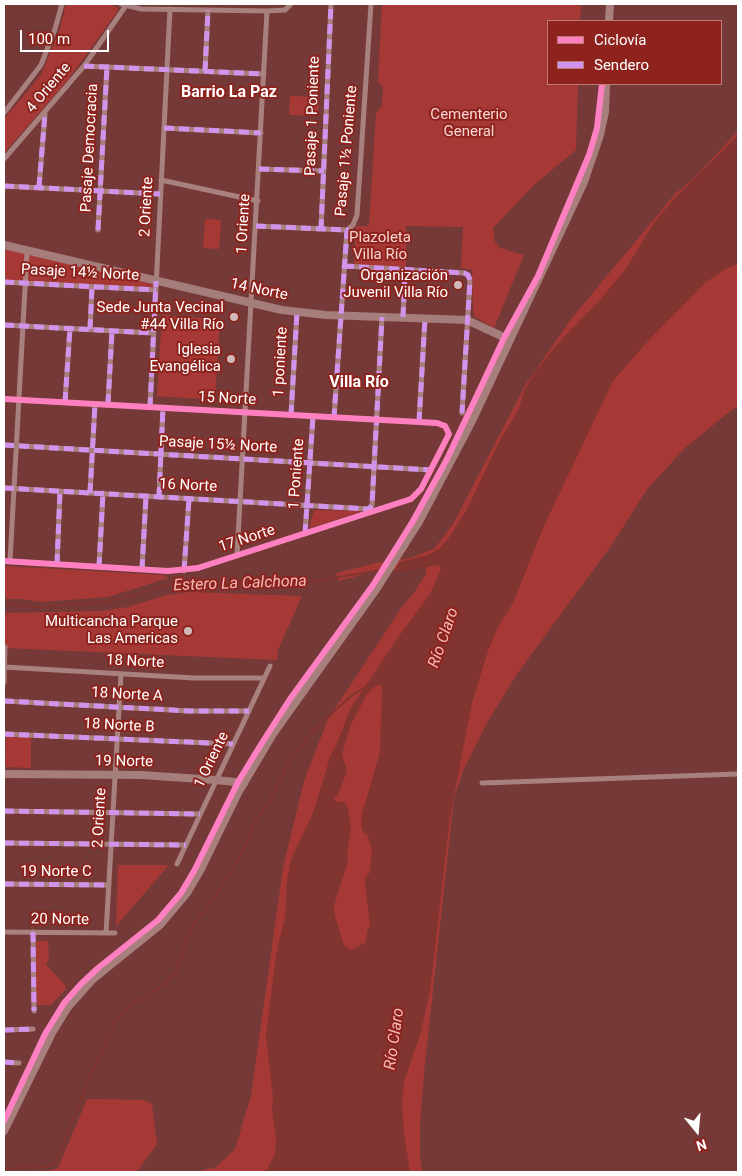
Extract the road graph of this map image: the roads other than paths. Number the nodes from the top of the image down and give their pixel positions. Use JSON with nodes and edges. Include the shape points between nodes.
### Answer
{"nodes":[{"id":1,"x":62,"y":4,"type":"edge"},
{"id":2,"x":124,"y":4,"type":"edge"},
{"id":3,"x":292,"y":4,"type":"edge"},
{"id":4,"x":331,"y":4,"type":"edge"},
{"id":5,"x":371,"y":4,"type":"edge"},
{"id":6,"x":610,"y":4,"type":"edge"},
{"id":7,"x":170,"y":9,"type":"junction"},
{"id":8,"x":208,"y":10,"type":"junction"},
{"id":9,"x":268,"y":10,"type":"junction"},
{"id":10,"x":609,"y":20,"type":"edge"},
{"id":11,"x":84,"y":66,"type":"junction"},
{"id":12,"x":107,"y":67,"type":"junction"},
{"id":13,"x":167,"y":70,"type":"junction"},
{"id":14,"x":205,"y":72,"type":"junction"},
{"id":15,"x":264,"y":74,"type":"junction"},
{"id":16,"x":606,"y":85,"type":"edge"},
{"id":17,"x":4,"y":113,"type":"edge"},
{"id":18,"x":45,"y":113,"type":"junction"},
{"id":19,"x":164,"y":128,"type":"junction"},
{"id":20,"x":261,"y":133,"type":"junction"},
{"id":21,"x":4,"y":159,"type":"edge"},
{"id":22,"x":259,"y":169,"type":"junction"},
{"id":23,"x":324,"y":171,"type":"junction"},
{"id":24,"x":161,"y":180,"type":"junction"},
{"id":25,"x":4,"y":186,"type":"edge"},
{"id":26,"x":40,"y":187,"type":"junction"},
{"id":27,"x":100,"y":191,"type":"junction"},
{"id":28,"x":160,"y":194,"type":"junction"},
{"id":29,"x":258,"y":201,"type":"junction"},
{"id":30,"x":256,"y":226,"type":"junction"},
{"id":31,"x":321,"y":229,"type":"junction"},
{"id":32,"x":98,"y":230,"type":"dead end"},
{"id":33,"x":347,"y":230,"type":"junction"},
{"id":34,"x":4,"y":245,"type":"edge"},
{"id":35,"x":26,"y":252,"type":"junction"},
{"id":36,"x":344,"y":266,"type":"junction"},
{"id":37,"x":405,"y":270,"type":"junction"},
{"id":38,"x":156,"y":281,"type":"junction"},
{"id":39,"x":4,"y":282,"type":"edge"},
{"id":40,"x":25,"y":283,"type":"junction"},
{"id":41,"x":92,"y":287,"type":"junction"},
{"id":42,"x":156,"y":290,"type":"junction"},
{"id":43,"x":252,"y":304,"type":"junction"},
{"id":44,"x":297,"y":312,"type":"junction"},
{"id":45,"x":340,"y":315,"type":"junction"},
{"id":46,"x":382,"y":317,"type":"junction"},
{"id":47,"x":403,"y":317,"type":"junction"},
{"id":48,"x":425,"y":318,"type":"junction"},
{"id":49,"x":467,"y":320,"type":"junction"},
{"id":50,"x":4,"y":324,"type":"edge"},
{"id":51,"x":22,"y":326,"type":"junction"},
{"id":52,"x":70,"y":328,"type":"junction"},
{"id":53,"x":90,"y":329,"type":"junction"},
{"id":54,"x":112,"y":331,"type":"junction"},
{"id":55,"x":153,"y":333,"type":"junction"},
{"id":56,"x":510,"y":340,"type":"junction"},
{"id":57,"x":4,"y":399,"type":"edge"},
{"id":58,"x":19,"y":400,"type":"junction"},
{"id":59,"x":65,"y":402,"type":"junction"},
{"id":60,"x":95,"y":404,"type":"junction"},
{"id":61,"x":108,"y":404,"type":"junction"},
{"id":62,"x":150,"y":407,"type":"junction"},
{"id":63,"x":164,"y":408,"type":"junction"},
{"id":64,"x":245,"y":412,"type":"junction"},
{"id":65,"x":462,"y":413,"type":"dead end"},
{"id":66,"x":291,"y":415,"type":"junction"},
{"id":67,"x":314,"y":416,"type":"junction"},
{"id":68,"x":334,"y":417,"type":"junction"},
{"id":69,"x":377,"y":419,"type":"junction"},
{"id":70,"x":419,"y":422,"type":"junction"},
{"id":71,"x":447,"y":428,"type":"joint"},
{"id":72,"x":4,"y":445,"type":"edge"},
{"id":73,"x":16,"y":446,"type":"junction"},
{"id":74,"x":92,"y":450,"type":"junction"},
{"id":75,"x":161,"y":454,"type":"junction"},
{"id":76,"x":242,"y":459,"type":"junction"},
{"id":77,"x":310,"y":463,"type":"junction"},
{"id":78,"x":374,"y":466,"type":"junction"},
{"id":79,"x":431,"y":470,"type":"junction"},
{"id":80,"x":4,"y":488,"type":"edge"},
{"id":81,"x":14,"y":488,"type":"junction"},
{"id":82,"x":60,"y":491,"type":"junction"},
{"id":83,"x":90,"y":493,"type":"junction"},
{"id":84,"x":103,"y":494,"type":"junction"},
{"id":85,"x":146,"y":496,"type":"junction"},
{"id":86,"x":159,"y":497,"type":"junction"},
{"id":87,"x":190,"y":499,"type":"junction"},
{"id":88,"x":240,"y":502,"type":"junction"},
{"id":89,"x":308,"y":506,"type":"junction"},
{"id":90,"x":304,"y":534,"type":"junction"},
{"id":91,"x":237,"y":556,"type":"junction"},
{"id":92,"x":7,"y":561,"type":"edge"},
{"id":93,"x":57,"y":564,"type":"junction"},
{"id":94,"x":99,"y":567,"type":"junction"},
{"id":95,"x":142,"y":570,"type":"junction"},
{"id":96,"x":184,"y":571,"type":"junction"},
{"id":97,"x":5,"y":647,"type":"dead end"},
{"id":98,"x":270,"y":666,"type":"dead end"},
{"id":99,"x":4,"y":667,"type":"edge"},
{"id":100,"x":121,"y":674,"type":"junction"},
{"id":101,"x":264,"y":678,"type":"junction"},
{"id":102,"x":4,"y":683,"type":"edge"},
{"id":103,"x":4,"y":701,"type":"edge"},
{"id":104,"x":119,"y":707,"type":"junction"},
{"id":105,"x":249,"y":711,"type":"junction"},
{"id":106,"x":4,"y":734,"type":"edge"},
{"id":107,"x":117,"y":739,"type":"junction"},
{"id":108,"x":233,"y":744,"type":"junction"},
{"id":109,"x":4,"y":774,"type":"edge"},
{"id":110,"x":738,"y":774,"type":"edge"},
{"id":111,"x":115,"y":775,"type":"junction"},
{"id":112,"x":216,"y":780,"type":"junction"},
{"id":113,"x":244,"y":783,"type":"junction"},
{"id":114,"x":482,"y":783,"type":"dead end"},
{"id":115,"x":4,"y":810,"type":"edge"},
{"id":116,"x":113,"y":812,"type":"junction"},
{"id":117,"x":200,"y":814,"type":"junction"},
{"id":118,"x":4,"y":843,"type":"edge"},
{"id":119,"x":111,"y":844,"type":"junction"},
{"id":120,"x":186,"y":845,"type":"junction"},
{"id":121,"x":177,"y":864,"type":"dead end"},
{"id":122,"x":4,"y":884,"type":"edge"},
{"id":123,"x":109,"y":884,"type":"junction"},
{"id":124,"x":4,"y":932,"type":"edge"},
{"id":125,"x":33,"y":932,"type":"junction"},
{"id":126,"x":106,"y":933,"type":"junction"},
{"id":127,"x":116,"y":933,"type":"dead end"},
{"id":128,"x":34,"y":1011,"type":"dead end"},
{"id":129,"x":33,"y":1029,"type":"dead end"},
{"id":130,"x":4,"y":1030,"type":"edge"},
{"id":131,"x":4,"y":1062,"type":"edge"},
{"id":132,"x":19,"y":1063,"type":"dead end"},
{"id":133,"x":4,"y":1131,"type":"edge"}],
"edges":[{"from":1,"to":17,"type":"street","via":[[41,65]]},
{"from":2,"to":7,"type":"street","via":[[141,9]]},
{"from":2,"to":11,"type":"street","name":"4 Oriente"},
{"from":3,"to":9,"type":"street","via":[[284,10]]},
{"from":4,"to":23,"type":"street","name":"Pasaje 1 Poniente"},
{"from":5,"to":33,"type":"street","name":"Pasaje 1½ Poniente","via":[[357,215]]},
{"from":6,"to":10,"type":"main road"},
{"from":7,"to":8,"type":"street"},
{"from":7,"to":13,"type":"street","name":"2 Oriente"},
{"from":8,"to":9,"type":"street"},
{"from":8,"to":14,"type":"street"},
{"from":9,"to":15,"type":"street","name":"1 Oriente"},
{"from":11,"to":12,"type":"street"},
{"from":11,"to":18,"type":"street","name":"4 Oriente"},
{"from":12,"to":13,"type":"street"},
{"from":12,"to":27,"type":"street","name":"Pasaje Democracia"},
{"from":13,"to":14,"type":"street"},
{"from":13,"to":19,"type":"street","name":"2 Oriente"},
{"from":14,"to":15,"type":"street"},
{"from":15,"to":20,"type":"street","name":"1 Oriente"},
{"from":16,"to":56,"type":"main road","via":[[603,123],[597,147]]},
{"from":18,"to":21,"type":"street","name":"4 Oriente"},
{"from":18,"to":26,"type":"street"},
{"from":19,"to":20,"type":"street"},
{"from":19,"to":24,"type":"street","name":"2 Oriente"},
{"from":20,"to":22,"type":"street","name":"1 Oriente"},
{"from":22,"to":23,"type":"street"},
{"from":22,"to":29,"type":"street","name":"1 Oriente"},
{"from":23,"to":31,"type":"street","name":"Pasaje 1 Poniente"},
{"from":24,"to":28,"type":"street","name":"2 Oriente"},
{"from":24,"to":29,"type":"street"},
{"from":25,"to":26,"type":"street"},
{"from":26,"to":27,"type":"street"},
{"from":27,"to":28,"type":"street"},
{"from":27,"to":32,"type":"street","name":"Pasaje Democracia"},
{"from":28,"to":38,"type":"street","name":"2 Oriente"},
{"from":29,"to":30,"type":"street","name":"1 Oriente"},
{"from":30,"to":31,"type":"street"},
{"from":30,"to":43,"type":"street","name":"1 Oriente"},
{"from":31,"to":33,"type":"street"},
{"from":33,"to":36,"type":"street","name":"Pasaje 1½ Poniente"},
{"from":34,"to":35,"type":"street","name":"14 Norte"},
{"from":35,"to":38,"type":"street","name":"14 Norte"},
{"from":35,"to":40,"type":"street"},
{"from":36,"to":37,"type":"street"},
{"from":36,"to":45,"type":"street","name":"Pasaje 1½ Poniente"},
{"from":37,"to":47,"type":"street"},
{"from":37,"to":49,"type":"street","via":[[468,275]]},
{"from":38,"to":42,"type":"street","name":"2 Oriente"},
{"from":38,"to":43,"type":"street","name":"14 Norte"},
{"from":39,"to":40,"type":"street","name":"Pasaje 14½ Norte"},
{"from":40,"to":41,"type":"street","name":"Pasaje 14½ Norte"},
{"from":40,"to":51,"type":"street"},
{"from":41,"to":42,"type":"street","name":"Pasaje 14½ Norte"},
{"from":41,"to":53,"type":"street"},
{"from":42,"to":55,"type":"street","name":"2 Oriente"},
{"from":43,"to":44,"type":"street","name":"14 Norte"},
{"from":43,"to":64,"type":"street","name":"1 Oriente"},
{"from":44,"to":45,"type":"street","name":"14 Norte"},
{"from":44,"to":66,"type":"street","name":"1 poniente"},
{"from":45,"to":46,"type":"street","name":"14 Norte"},
{"from":45,"to":68,"type":"street","name":"Pasaje 1½ Poniente"},
{"from":46,"to":47,"type":"street","name":"14 Norte"},
{"from":46,"to":69,"type":"street"},
{"from":47,"to":48,"type":"street","name":"14 Norte"},
{"from":48,"to":49,"type":"street","name":"14 Norte"},
{"from":48,"to":70,"type":"street"},
{"from":49,"to":56,"type":"street","name":"14 Norte"},
{"from":49,"to":65,"type":"street"},
{"from":50,"to":51,"type":"street"},
{"from":51,"to":52,"type":"street"},
{"from":51,"to":58,"type":"street"},
{"from":52,"to":53,"type":"street"},
{"from":52,"to":59,"type":"street"},
{"from":53,"to":54,"type":"street"},
{"from":54,"to":55,"type":"street"},
{"from":54,"to":61,"type":"street"},
{"from":55,"to":62,"type":"street","name":"2 Oriente"},
{"from":56,"to":113,"type":"main road","via":[[455,455],[401,551],[286,715]]},
{"from":57,"to":58,"type":"street","name":"15 Norte"},
{"from":58,"to":59,"type":"street","name":"15 Norte"},
{"from":58,"to":73,"type":"street"},
{"from":59,"to":60,"type":"street","name":"15 Norte"},
{"from":60,"to":61,"type":"street","name":"15 Norte"},
{"from":60,"to":74,"type":"street"},
{"from":61,"to":62,"type":"street","name":"15 Norte"},
{"from":62,"to":63,"type":"street","name":"15 Norte"},
{"from":63,"to":64,"type":"street","name":"15 Norte"},
{"from":63,"to":75,"type":"street"},
{"from":64,"to":66,"type":"street","name":"15 Norte"},
{"from":64,"to":76,"type":"street","name":"1 Oriente"},
{"from":66,"to":67,"type":"street","name":"15 Norte"},
{"from":67,"to":68,"type":"street","name":"15 Norte"},
{"from":67,"to":77,"type":"street","name":"1 Poniente"},
{"from":68,"to":69,"type":"street","name":"15 Norte"},
{"from":69,"to":70,"type":"street","name":"15 Norte"},
{"from":69,"to":78,"type":"street"},
{"from":70,"to":71,"type":"street","name":"15 Norte","via":[[440,423]]},
{"from":71,"to":79,"type":"street","name":"17 Norte","via":[[449,434]]},
{"from":72,"to":73,"type":"street","name":"Pasaje 15½ Norte"},
{"from":73,"to":74,"type":"street","name":"Pasaje 15½ Norte"},
{"from":73,"to":81,"type":"street"},
{"from":74,"to":75,"type":"street","name":"Pasaje 15½ Norte"},
{"from":74,"to":83,"type":"street"},
{"from":75,"to":76,"type":"street","name":"Pasaje 15½ Norte"},
{"from":75,"to":86,"type":"street"},
{"from":76,"to":77,"type":"street","name":"Pasaje 15½ Norte"},
{"from":76,"to":88,"type":"street","name":"1 Oriente"},
{"from":77,"to":78,"type":"street","name":"Pasaje 15½ Norte"},
{"from":77,"to":89,"type":"street","name":"1 Poniente"},
{"from":78,"to":79,"type":"street","name":"Pasaje 15½ Norte"},
{"from":78,"to":89,"type":"street","name":"16 Norte","via":[[370,508]]},
{"from":79,"to":90,"type":"street","name":"17 Norte","via":[[411,499]]},
{"from":80,"to":81,"type":"street","name":"16 Norte"},
{"from":81,"to":82,"type":"street","name":"16 Norte"},
{"from":81,"to":92,"type":"street"},
{"from":82,"to":83,"type":"street","name":"16 Norte"},
{"from":82,"to":93,"type":"street"},
{"from":83,"to":84,"type":"street","name":"16 Norte"},
{"from":84,"to":85,"type":"street","name":"16 Norte"},
{"from":84,"to":94,"type":"street"},
{"from":85,"to":86,"type":"street","name":"16 Norte"},
{"from":85,"to":95,"type":"street"},
{"from":86,"to":87,"type":"street","name":"16 Norte"},
{"from":87,"to":88,"type":"street","name":"16 Norte"},
{"from":87,"to":96,"type":"street"},
{"from":88,"to":89,"type":"street","name":"16 Norte"},
{"from":88,"to":91,"type":"street","name":"1 Oriente"},
{"from":89,"to":90,"type":"street","name":"1 Poniente"},
{"from":90,"to":91,"type":"street","name":"17 Norte"},
{"from":91,"to":96,"type":"street","name":"17 Norte"},
{"from":92,"to":93,"type":"street","name":"17 Norte"},
{"from":93,"to":94,"type":"street","name":"17 Norte"},
{"from":94,"to":95,"type":"street","name":"17 Norte"},
{"from":95,"to":96,"type":"street","name":"17 Norte"},
{"from":97,"to":99,"type":"street"},
{"from":98,"to":101,"type":"street","name":"1 Oriente"},
{"from":99,"to":100,"type":"street","name":"18 Norte"},
{"from":99,"to":102,"type":"street"},
{"from":100,"to":101,"type":"street","name":"18 Norte"},
{"from":100,"to":104,"type":"street","name":"2 Oriente"},
{"from":101,"to":105,"type":"street","name":"1 Oriente"},
{"from":103,"to":104,"type":"street","name":"18 Norte A"},
{"from":104,"to":105,"type":"street","name":"18 Norte A"},
{"from":104,"to":107,"type":"street","name":"2 Oriente"},
{"from":105,"to":108,"type":"street","name":"1 Oriente"},
{"from":106,"to":107,"type":"street","name":"18 Norte B"},
{"from":107,"to":108,"type":"street","name":"18 Norte B"},
{"from":107,"to":111,"type":"street","name":"2 Oriente"},
{"from":108,"to":112,"type":"street","name":"1 Oriente"},
{"from":109,"to":111,"type":"street","name":"19 Norte"},
{"from":110,"to":114,"type":"street"},
{"from":111,"to":112,"type":"street","name":"19 Norte"},
{"from":111,"to":116,"type":"street","name":"2 Oriente"},
{"from":112,"to":113,"type":"street","name":"19 Norte"},
{"from":112,"to":117,"type":"street","name":"1 Oriente"},
{"from":113,"to":133,"type":"main road","via":[[182,901],[154,930],[92,980],[63,1014]]},
{"from":115,"to":116,"type":"street"},
{"from":116,"to":117,"type":"street"},
{"from":116,"to":119,"type":"street","name":"2 Oriente"},
{"from":117,"to":120,"type":"street","name":"1 Oriente"},
{"from":118,"to":119,"type":"street"},
{"from":119,"to":120,"type":"street"},
{"from":119,"to":123,"type":"street","name":"2 Oriente"},
{"from":120,"to":121,"type":"street","name":"1 Oriente"},
{"from":122,"to":123,"type":"street","name":"19 Norte C"},
{"from":123,"to":126,"type":"street","name":"2 Oriente"},
{"from":124,"to":125,"type":"street","name":"20 Norte"},
{"from":125,"to":126,"type":"street","name":"20 Norte"},
{"from":125,"to":128,"type":"street"},
{"from":126,"to":127,"type":"street","name":"20 Norte"},
{"from":129,"to":130,"type":"street"},
{"from":131,"to":132,"type":"street"}]}
